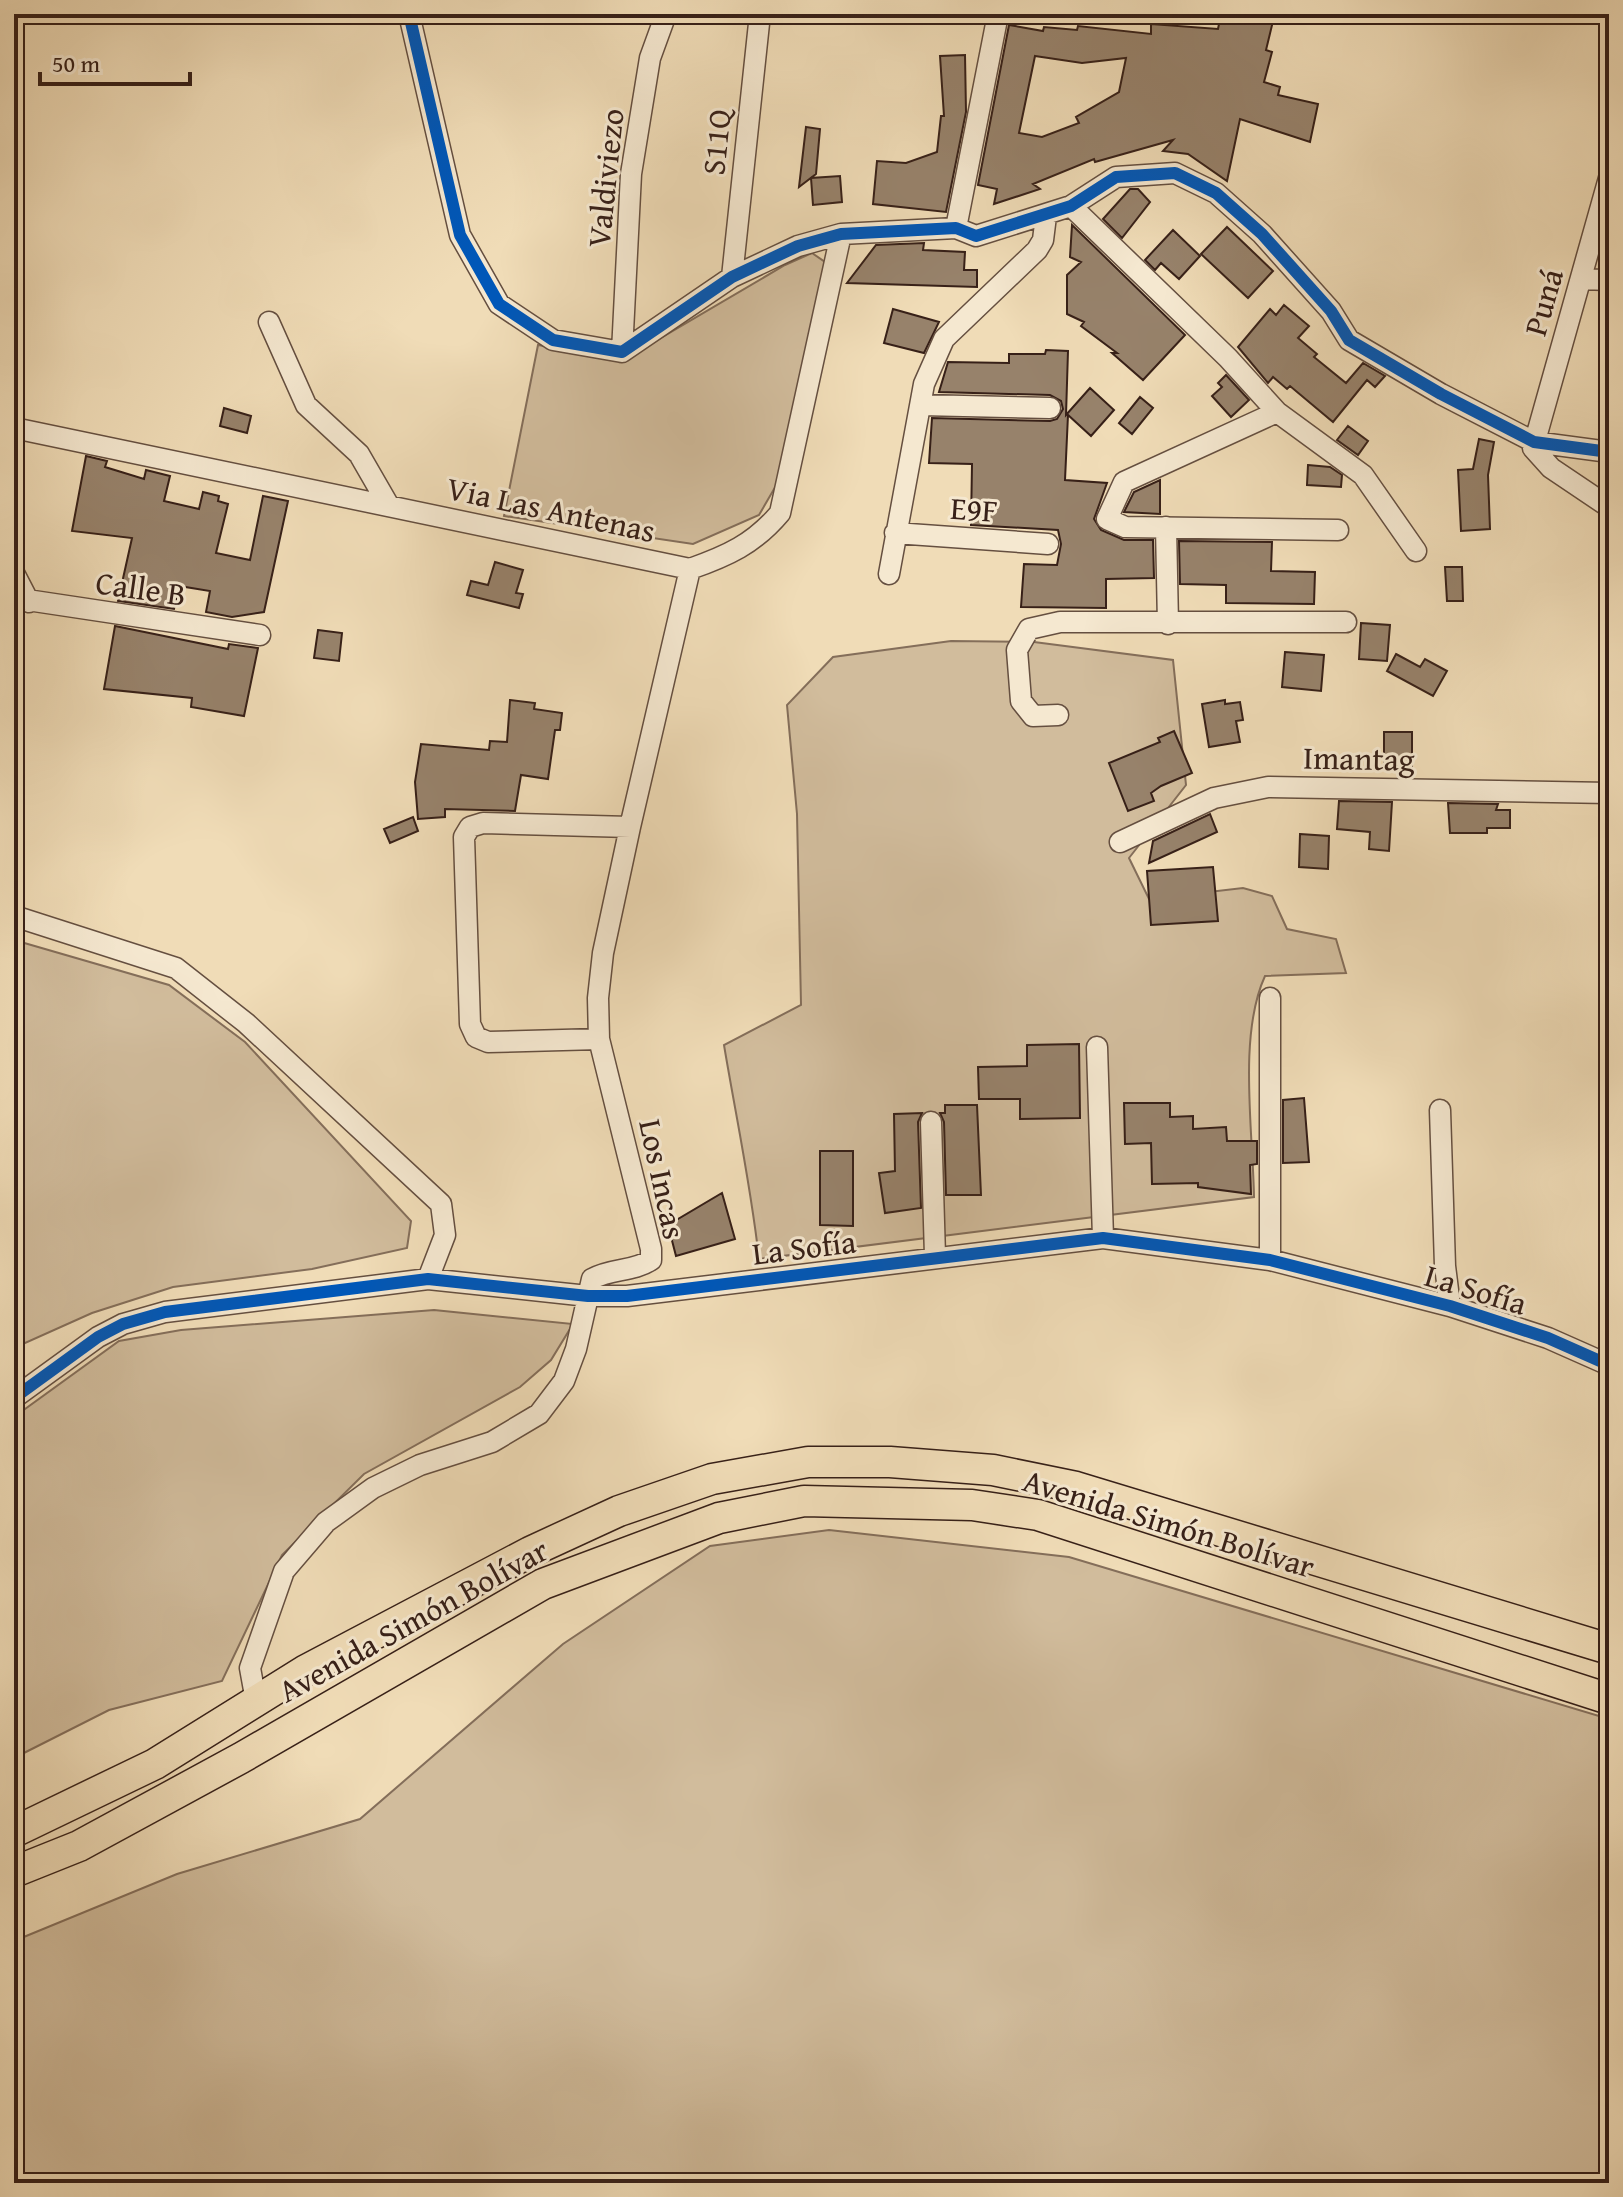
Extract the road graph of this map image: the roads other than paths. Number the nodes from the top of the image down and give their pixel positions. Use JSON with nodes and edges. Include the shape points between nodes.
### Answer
{"nodes":[{"id":1,"x":409,"y":14,"type":"edge"},
{"id":2,"x":760,"y":14,"type":"edge"},
{"id":3,"x":998,"y":14,"type":"edge"},
{"id":4,"x":664,"y":16,"type":"edge"},
{"id":5,"x":1609,"y":178,"type":"edge"},
{"id":6,"x":1071,"y":206,"type":"junction"},
{"id":7,"x":1046,"y":216,"type":"junction"},
{"id":8,"x":956,"y":228,"type":"junction"},
{"id":9,"x":841,"y":234,"type":"junction"},
{"id":10,"x":732,"y":277,"type":"junction"},
{"id":11,"x":1581,"y":279,"type":"junction"},
{"id":12,"x":1609,"y":280,"type":"edge"},
{"id":13,"x":269,"y":322,"type":"dead end"},
{"id":14,"x":622,"y":352,"type":"junction"},
{"id":15,"x":921,"y":405,"type":"junction"},
{"id":16,"x":1050,"y":408,"type":"dead end"},
{"id":17,"x":1277,"y":412,"type":"junction"},
{"id":18,"x":14,"y":428,"type":"edge"},
{"id":19,"x":1534,"y":442,"type":"junction"},
{"id":20,"x":1609,"y":452,"type":"edge"},
{"id":21,"x":389,"y":506,"type":"junction"},
{"id":22,"x":1609,"y":507,"type":"edge"},
{"id":23,"x":1166,"y":527,"type":"junction"},
{"id":24,"x":1338,"y":530,"type":"dead end"},
{"id":25,"x":895,"y":533,"type":"junction"},
{"id":26,"x":1048,"y":544,"type":"dead end"},
{"id":27,"x":1416,"y":551,"type":"dead end"},
{"id":28,"x":690,"y":569,"type":"junction"},
{"id":29,"x":14,"y":573,"type":"edge"},
{"id":30,"x":889,"y":574,"type":"dead end"},
{"id":31,"x":22,"y":600,"type":"edge"},
{"id":32,"x":1346,"y":622,"type":"dead end"},
{"id":33,"x":1168,"y":624,"type":"junction"},
{"id":34,"x":260,"y":635,"type":"dead end"},
{"id":35,"x":1058,"y":715,"type":"dead end"},
{"id":36,"x":1609,"y":793,"type":"edge"},
{"id":37,"x":630,"y":827,"type":"junction"},
{"id":38,"x":1120,"y":842,"type":"dead end"},
{"id":39,"x":14,"y":916,"type":"edge"},
{"id":40,"x":1270,"y":998,"type":"dead end"},
{"id":41,"x":599,"y":1039,"type":"junction"},
{"id":42,"x":1097,"y":1047,"type":"dead end"},
{"id":43,"x":1440,"y":1110,"type":"dead end"},
{"id":44,"x":931,"y":1122,"type":"dead end"},
{"id":45,"x":1103,"y":1238,"type":"junction"},
{"id":46,"x":935,"y":1256,"type":"junction"},
{"id":47,"x":1270,"y":1260,"type":"junction"},
{"id":48,"x":428,"y":1279,"type":"junction"},
{"id":49,"x":588,"y":1296,"type":"junction"},
{"id":50,"x":1450,"y":1306,"type":"junction"},
{"id":51,"x":1609,"y":1365,"type":"edge"},
{"id":52,"x":14,"y":1398,"type":"edge"},
{"id":53,"x":1609,"y":1649,"type":"edge"},
{"id":54,"x":1609,"y":1699,"type":"edge"},
{"id":55,"x":256,"y":1701,"type":"junction"},
{"id":56,"x":14,"y":1832,"type":"edge"},
{"id":57,"x":14,"y":1872,"type":"edge"}],
"edges":[{"from":1,"to":14,"type":"street","via":[[460,235],[499,304],[553,340]]},
{"from":2,"to":10,"type":"street","name":"S11Q"},
{"from":3,"to":8,"type":"street"},
{"from":4,"to":14,"type":"street","name":"Valdiviezo","via":[[650,58],[631,174]]},
{"from":5,"to":11,"type":"street","name":"Puná"},
{"from":6,"to":7,"type":"street"},
{"from":6,"to":17,"type":"street"},
{"from":6,"to":19,"type":"street","via":[[1116,177],[1148,172],[1175,173],[1216,193],[1310,287],[1349,340]]},
{"from":7,"to":8,"type":"street","via":[[976,236]]},
{"from":7,"to":15,"type":"street","via":[[1037,250],[938,347]]},
{"from":8,"to":9,"type":"street"},
{"from":9,"to":10,"type":"street","via":[[798,246]]},
{"from":9,"to":28,"type":"street","name":"Via Las Antenas","via":[[780,513],[760,536],[729,556]]},
{"from":10,"to":14,"type":"street"},
{"from":11,"to":12,"type":"street"},
{"from":11,"to":19,"type":"street","name":"Puná"},
{"from":13,"to":21,"type":"street","via":[[306,405],[359,454]]},
{"from":15,"to":16,"type":"street"},
{"from":15,"to":25,"type":"street"},
{"from":17,"to":23,"type":"street","via":[[1124,482],[1107,519],[1125,527]]},
{"from":17,"to":27,"type":"street","via":[[1363,475]]},
{"from":18,"to":21,"type":"street","name":"Via Las Antenas"},
{"from":19,"to":20,"type":"street"},
{"from":19,"to":22,"type":"street","via":[[1534,452],[1551,468]]},
{"from":21,"to":28,"type":"street","name":"Via Las Antenas"},
{"from":23,"to":24,"type":"street"},
{"from":23,"to":33,"type":"street"},
{"from":25,"to":26,"type":"street","name":"E9F"},
{"from":25,"to":30,"type":"street"},
{"from":28,"to":37,"type":"street","name":"Los Incas"},
{"from":29,"to":31,"type":"street"},
{"from":31,"to":34,"type":"street","name":"Calle B"},
{"from":32,"to":33,"type":"street"},
{"from":33,"to":35,"type":"street","via":[[1060,622],[1029,629],[1017,650],[1021,701],[1033,716]]},
{"from":36,"to":38,"type":"street","name":"Imantag","via":[[1268,787],[1214,798]]},
{"from":37,"to":41,"type":"street","name":"Los Incas","via":[[603,953]]},
{"from":37,"to":41,"type":"street","via":[[483,823],[470,827],[464,837],[470,1024],[476,1037],[488,1042]]},
{"from":39,"to":48,"type":"street","via":[[176,968],[246,1023],[441,1204],[445,1235]]},
{"from":40,"to":47,"type":"street"},
{"from":41,"to":49,"type":"street","name":"Los Incas","via":[[651,1260],[592,1279]]},
{"from":42,"to":45,"type":"street"},
{"from":43,"to":50,"type":"street"},
{"from":44,"to":46,"type":"street"},
{"from":45,"to":46,"type":"street","name":"La Sofía"},
{"from":45,"to":47,"type":"street","name":"La Sofía"},
{"from":46,"to":49,"type":"street","name":"La Sofía","via":[[627,1296]]},
{"from":47,"to":50,"type":"street","name":"La Sofía"},
{"from":48,"to":49,"type":"street","name":"La Sofía"},
{"from":48,"to":52,"type":"street","name":"La Sofía","via":[[143,1316],[98,1337]]},
{"from":49,"to":55,"type":"street","name":"Los Incas","via":[[564,1381],[539,1414],[492,1442],[420,1465],[373,1488],[326,1522],[284,1571],[250,1668]]},
{"from":50,"to":51,"type":"street","name":"La Sofía","via":[[1548,1338]]},
{"from":53,"to":55,"type":"highway","name":"Avenida Simón Bolívar","via":[[1076,1487],[993,1470],[808,1462],[712,1479],[619,1511],[446,1596]]},
{"from":54,"to":57,"type":"highway","name":"Avenida Simón Bolívar","via":[[1038,1515],[972,1505],[804,1501],[719,1518],[543,1584],[241,1758],[79,1846]]},
{"from":55,"to":56,"type":"highway","name":"Avenida Simón Bolívar","via":[[155,1764]]}]}
